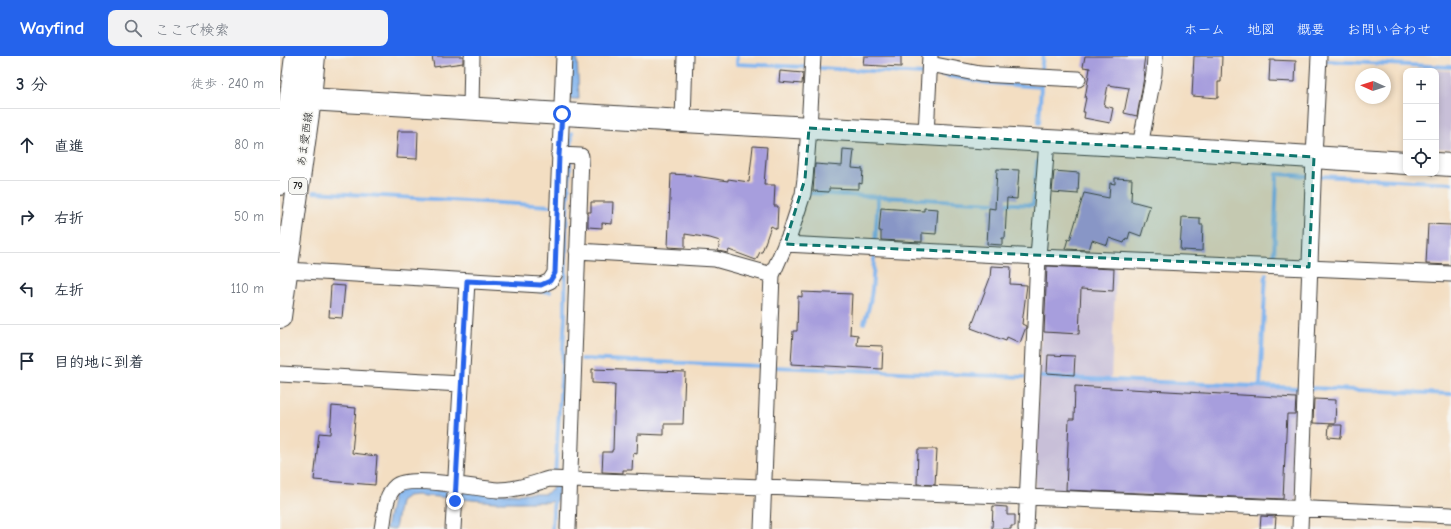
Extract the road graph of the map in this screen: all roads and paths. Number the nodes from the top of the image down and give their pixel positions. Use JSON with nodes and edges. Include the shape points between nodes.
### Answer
{"nodes":[{"id":1,"x":296,"y":56,"type":"edge"},
{"id":2,"x":314,"y":56,"type":"edge"},
{"id":3,"x":472,"y":56,"type":"edge"},
{"id":4,"x":564,"y":56,"type":"edge"},
{"id":5,"x":685,"y":56,"type":"edge"},
{"id":6,"x":813,"y":56,"type":"edge"},
{"id":7,"x":1155,"y":56,"type":"edge"},
{"id":8,"x":1319,"y":56,"type":"edge"},
{"id":9,"x":930,"y":60,"type":"edge"},
{"id":10,"x":1078,"y":79,"type":"dead end"},
{"id":11,"x":294,"y":98,"type":"edge"},
{"id":12,"x":471,"y":108,"type":"junction"},
{"id":13,"x":562,"y":114,"type":"junction"},
{"id":14,"x":683,"y":121,"type":"junction"},
{"id":15,"x":809,"y":128,"type":"junction"},
{"id":16,"x":926,"y":134,"type":"junction"},
{"id":17,"x":1047,"y":141,"type":"junction"},
{"id":18,"x":1140,"y":146,"type":"junction"},
{"id":19,"x":565,"y":155,"type":"junction"},
{"id":20,"x":1314,"y":158,"type":"junction"},
{"id":21,"x":1403,"y":163,"type":"edge"},
{"id":22,"x":1439,"y":164,"type":"edge"},
{"id":23,"x":1451,"y":165,"type":"edge"},
{"id":24,"x":280,"y":184,"type":"edge"},
{"id":25,"x":785,"y":244,"type":"junction"},
{"id":26,"x":577,"y":251,"type":"junction"},
{"id":27,"x":1038,"y":258,"type":"junction"},
{"id":28,"x":1309,"y":267,"type":"junction"},
{"id":29,"x":287,"y":270,"type":"junction"},
{"id":30,"x":1451,"y":274,"type":"edge"},
{"id":31,"x":772,"y":275,"type":"junction"},
{"id":32,"x":467,"y":281,"type":"junction"},
{"id":33,"x":280,"y":317,"type":"edge"},
{"id":34,"x":280,"y":374,"type":"edge"},
{"id":35,"x":461,"y":384,"type":"junction"},
{"id":36,"x":561,"y":479,"type":"junction"},
{"id":37,"x":764,"y":487,"type":"junction"},
{"id":38,"x":455,"y":492,"type":"junction"},
{"id":39,"x":1027,"y":497,"type":"junction"},
{"id":40,"x":1301,"y":508,"type":"junction"},
{"id":41,"x":1451,"y":515,"type":"edge"},
{"id":42,"x":382,"y":529,"type":"edge"},
{"id":43,"x":453,"y":529,"type":"edge"},
{"id":44,"x":568,"y":529,"type":"edge"},
{"id":45,"x":762,"y":529,"type":"edge"},
{"id":46,"x":1026,"y":529,"type":"edge"},
{"id":47,"x":1300,"y":529,"type":"edge"}],
"edges":[{"from":1,"to":11,"type":"street","name":"あま愛西線","number":"79"},
{"from":2,"to":11,"type":"street","name":"あま愛西線","number":"79"},
{"from":3,"to":12,"type":"street"},
{"from":4,"to":13,"type":"street"},
{"from":5,"to":14,"type":"street"},
{"from":6,"to":15,"type":"street"},
{"from":7,"to":18,"type":"street"},
{"from":8,"to":20,"type":"street"},
{"from":9,"to":10,"type":"street","via":[[980,74]]},
{"from":9,"to":16,"type":"street"},
{"from":11,"to":12,"type":"street"},
{"from":11,"to":24,"type":"street","name":"あま愛西線","number":"79"},
{"from":11,"to":29,"type":"street","name":"あま愛西線","number":"79"},
{"from":12,"to":13,"type":"street"},
{"from":13,"to":14,"type":"street"},
{"from":13,"to":19,"type":"street"},
{"from":14,"to":15,"type":"street"},
{"from":15,"to":16,"type":"street"},
{"from":15,"to":25,"type":"street","via":[[802,194]]},
{"from":16,"to":17,"type":"street"},
{"from":17,"to":18,"type":"street"},
{"from":17,"to":27,"type":"street"},
{"from":18,"to":20,"type":"street"},
{"from":19,"to":26,"type":"street","via":[[581,156]]},
{"from":19,"to":32,"type":"street","via":[[555,273],[550,281],[541,285]]},
{"from":20,"to":21,"type":"street"},
{"from":20,"to":28,"type":"street"},
{"from":22,"to":23,"type":"street"},
{"from":25,"to":27,"type":"street"},
{"from":25,"to":31,"type":"street"},
{"from":26,"to":31,"type":"street","via":[[715,259]]},
{"from":26,"to":36,"type":"street"},
{"from":27,"to":28,"type":"street"},
{"from":27,"to":39,"type":"street"},
{"from":28,"to":30,"type":"street"},
{"from":28,"to":40,"type":"street"},
{"from":29,"to":32,"type":"street"},
{"from":29,"to":33,"type":"street","name":"あま愛西線","number":"79"},
{"from":31,"to":37,"type":"street"},
{"from":32,"to":35,"type":"street"},
{"from":34,"to":35,"type":"street"},
{"from":35,"to":38,"type":"street"},
{"from":36,"to":37,"type":"street"},
{"from":36,"to":38,"type":"street","via":[[522,488]]},
{"from":36,"to":44,"type":"street"},
{"from":37,"to":39,"type":"street"},
{"from":37,"to":45,"type":"street"},
{"from":38,"to":42,"type":"street","via":[[412,481],[396,485],[388,495]]},
{"from":38,"to":43,"type":"street"},
{"from":39,"to":40,"type":"street"},
{"from":39,"to":46,"type":"street"},
{"from":40,"to":41,"type":"street"},
{"from":40,"to":47,"type":"street"}]}
